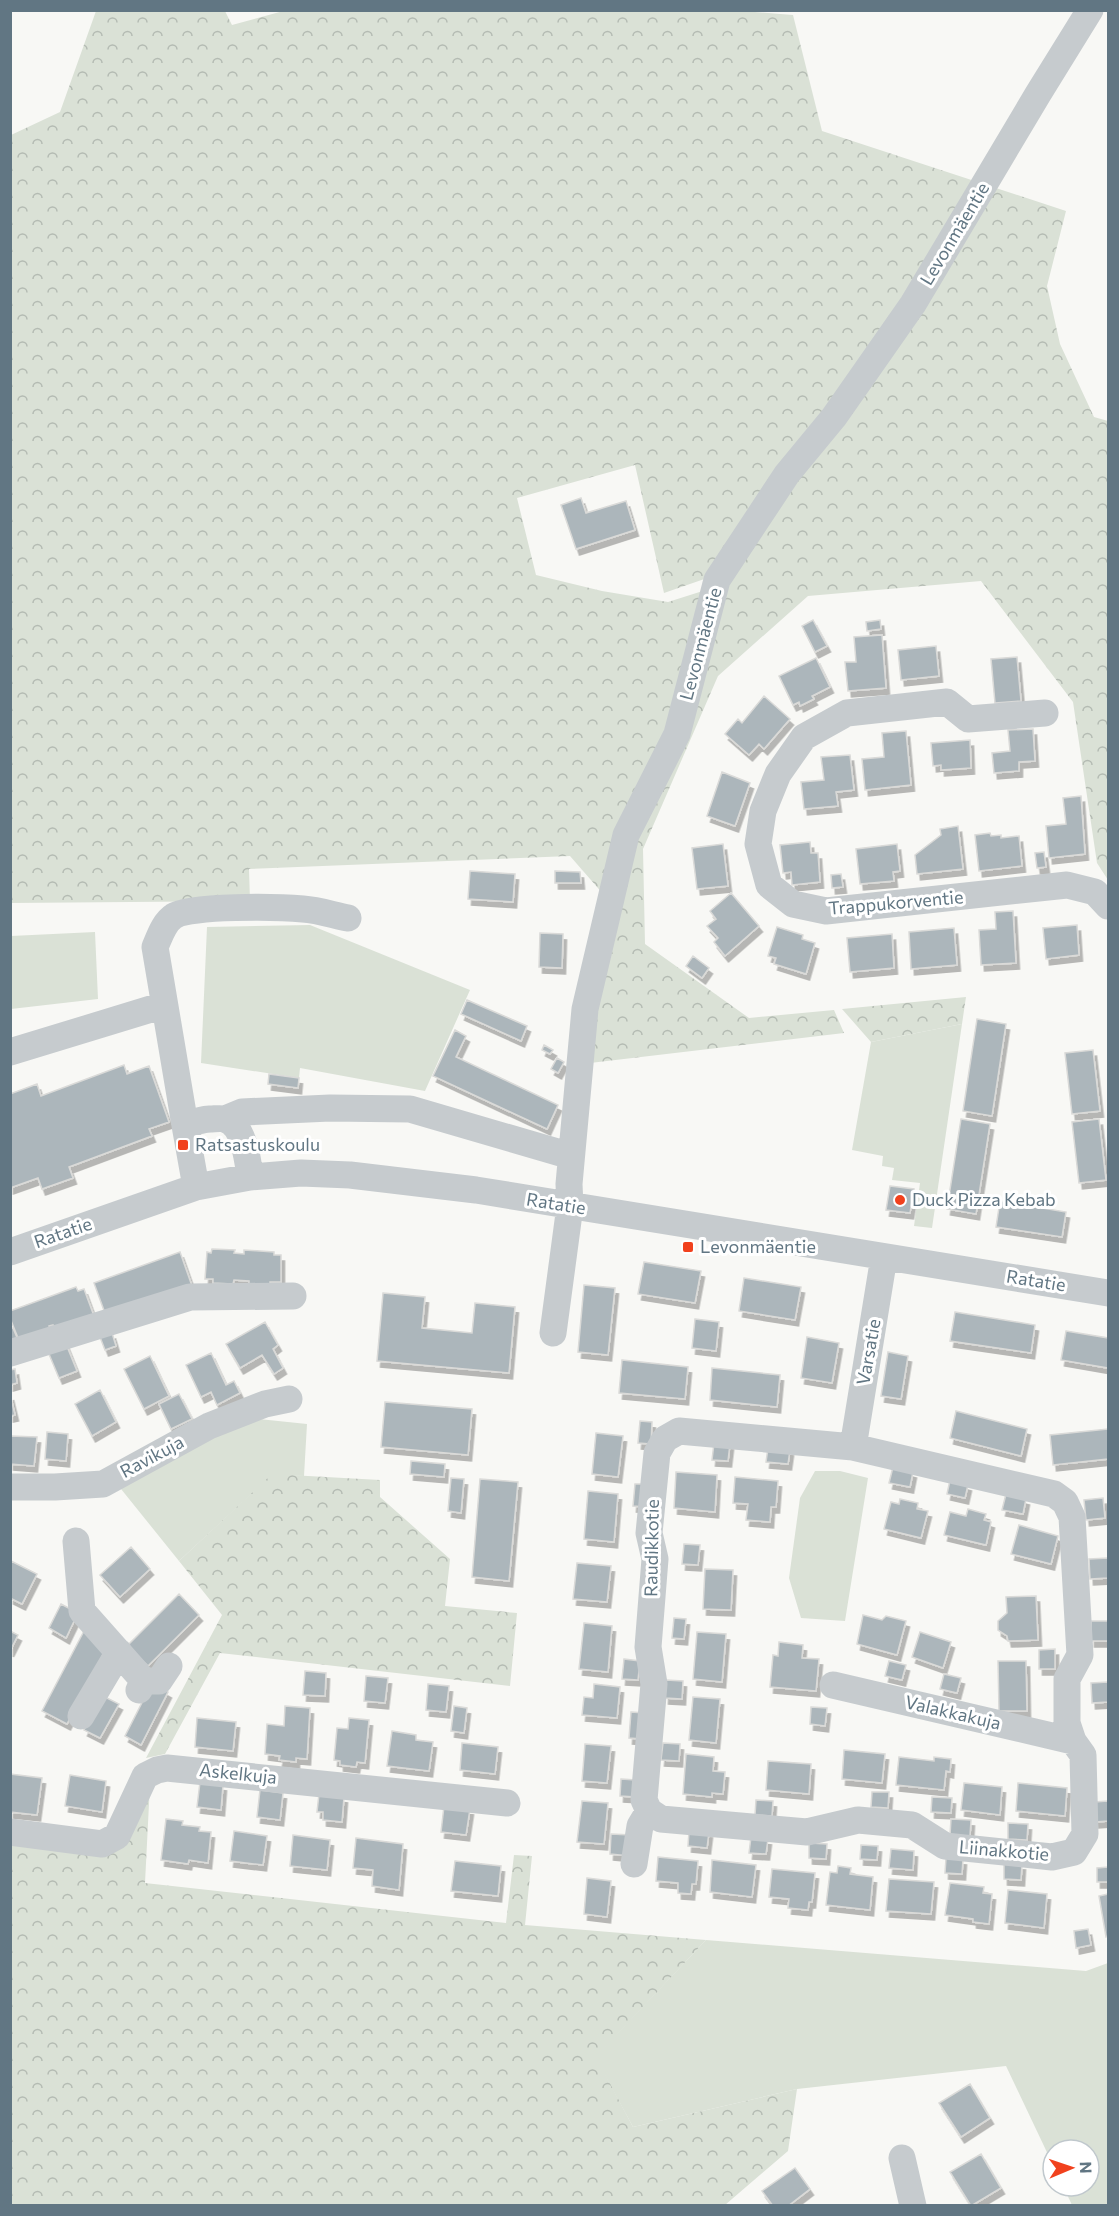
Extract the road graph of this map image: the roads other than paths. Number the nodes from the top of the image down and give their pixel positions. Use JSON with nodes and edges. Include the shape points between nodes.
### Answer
{"nodes":[{"id":1,"x":1090,"y":10,"type":"edge"},
{"id":2,"x":1045,"y":713,"type":"dead end"},
{"id":3,"x":1108,"y":906,"type":"edge"},
{"id":4,"x":348,"y":918,"type":"dead end"},
{"id":5,"x":164,"y":1005,"type":"junction"},
{"id":6,"x":10,"y":1052,"type":"edge"},
{"id":7,"x":225,"y":1119,"type":"junction"},
{"id":8,"x":186,"y":1131,"type":"junction"},
{"id":9,"x":571,"y":1156,"type":"junction"},
{"id":10,"x":250,"y":1177,"type":"junction"},
{"id":11,"x":196,"y":1186,"type":"junction"},
{"id":12,"x":570,"y":1206,"type":"junction"},
{"id":13,"x":10,"y":1252,"type":"edge"},
{"id":14,"x":884,"y":1257,"type":"junction"},
{"id":15,"x":1108,"y":1293,"type":"edge"},
{"id":16,"x":292,"y":1296,"type":"dead end"},
{"id":17,"x":553,"y":1333,"type":"dead end"},
{"id":18,"x":10,"y":1353,"type":"edge"},
{"id":19,"x":289,"y":1399,"type":"dead end"},
{"id":20,"x":852,"y":1447,"type":"junction"},
{"id":21,"x":10,"y":1486,"type":"edge"},
{"id":22,"x":76,"y":1541,"type":"dead end"},
{"id":23,"x":119,"y":1652,"type":"junction"},
{"id":24,"x":169,"y":1666,"type":"dead end"},
{"id":25,"x":833,"y":1685,"type":"dead end"},
{"id":26,"x":81,"y":1716,"type":"dead end"},
{"id":27,"x":1073,"y":1741,"type":"junction"},
{"id":28,"x":507,"y":1803,"type":"dead end"},
{"id":29,"x":649,"y":1812,"type":"junction"},
{"id":30,"x":10,"y":1832,"type":"edge"},
{"id":31,"x":634,"y":1864,"type":"dead end"},
{"id":32,"x":902,"y":2158,"type":"dead end"},
{"id":33,"x":913,"y":2205,"type":"edge"}],
"edges":[{"from":1,"to":9,"type":"street","name":"Levonmäentie","via":[[913,304],[834,417],[787,474],[717,580],[677,734],[626,835],[585,1009]]},
{"from":2,"to":3,"type":"street","name":"Trappukorventie","via":[[968,718],[947,702],[847,713],[804,737],[778,774],[763,811],[758,844],[769,885],[793,904],[826,911],[1067,885],[1095,892]]},
{"from":4,"to":5,"type":"street","via":[[304,909],[257,908],[187,911],[173,916],[154,947]]},
{"from":5,"to":6,"type":"street"},
{"from":5,"to":8,"type":"street"},
{"from":7,"to":8,"type":"street","via":[[200,1120],[191,1123]]},
{"from":7,"to":9,"type":"street","via":[[242,1112],[410,1109]]},
{"from":7,"to":10,"type":"street","via":[[233,1124],[246,1148]]},
{"from":8,"to":11,"type":"street"},
{"from":9,"to":12,"type":"street","name":"Levonmäentie"},
{"from":10,"to":11,"type":"street","name":"Ratatie"},
{"from":10,"to":12,"type":"street","name":"Ratatie","via":[[350,1175]]},
{"from":11,"to":13,"type":"street","name":"Ratatie"},
{"from":12,"to":14,"type":"street","name":"Ratatie"},
{"from":12,"to":17,"type":"street","name":"Levonmäentie"},
{"from":14,"to":15,"type":"street","name":"Ratatie"},
{"from":14,"to":20,"type":"street","name":"Varsatie"},
{"from":16,"to":18,"type":"street","via":[[189,1297]]},
{"from":19,"to":21,"type":"street","name":"Ravikuja","via":[[209,1426],[103,1484]]},
{"from":20,"to":27,"type":"street","name":"Liinakkotie","via":[[1054,1494],[1065,1502],[1072,1517],[1080,1654],[1067,1679],[1067,1724]]},
{"from":20,"to":29,"type":"street","name":"Raudikkotie","via":[[679,1431],[665,1439],[657,1453],[649,1533],[655,1559],[648,1647],[654,1684],[644,1800]]},
{"from":22,"to":23,"type":"street","via":[[82,1611]]},
{"from":23,"to":24,"type":"street","via":[[142,1685],[159,1681]]},
{"from":23,"to":26,"type":"street"},
{"from":25,"to":27,"type":"street","name":"Valakkakuja"},
{"from":27,"to":29,"type":"street","name":"Liinakkotie","via":[[1083,1755],[1085,1834],[1074,1852],[1052,1857],[945,1846],[912,1825],[858,1820],[807,1833],[661,1819]]},
{"from":28,"to":30,"type":"street","name":"Askelkuja","via":[[168,1768],[145,1776],[117,1836],[102,1844]]},
{"from":29,"to":31,"type":"street","via":[[640,1826]]},
{"from":32,"to":33,"type":"street"}]}
